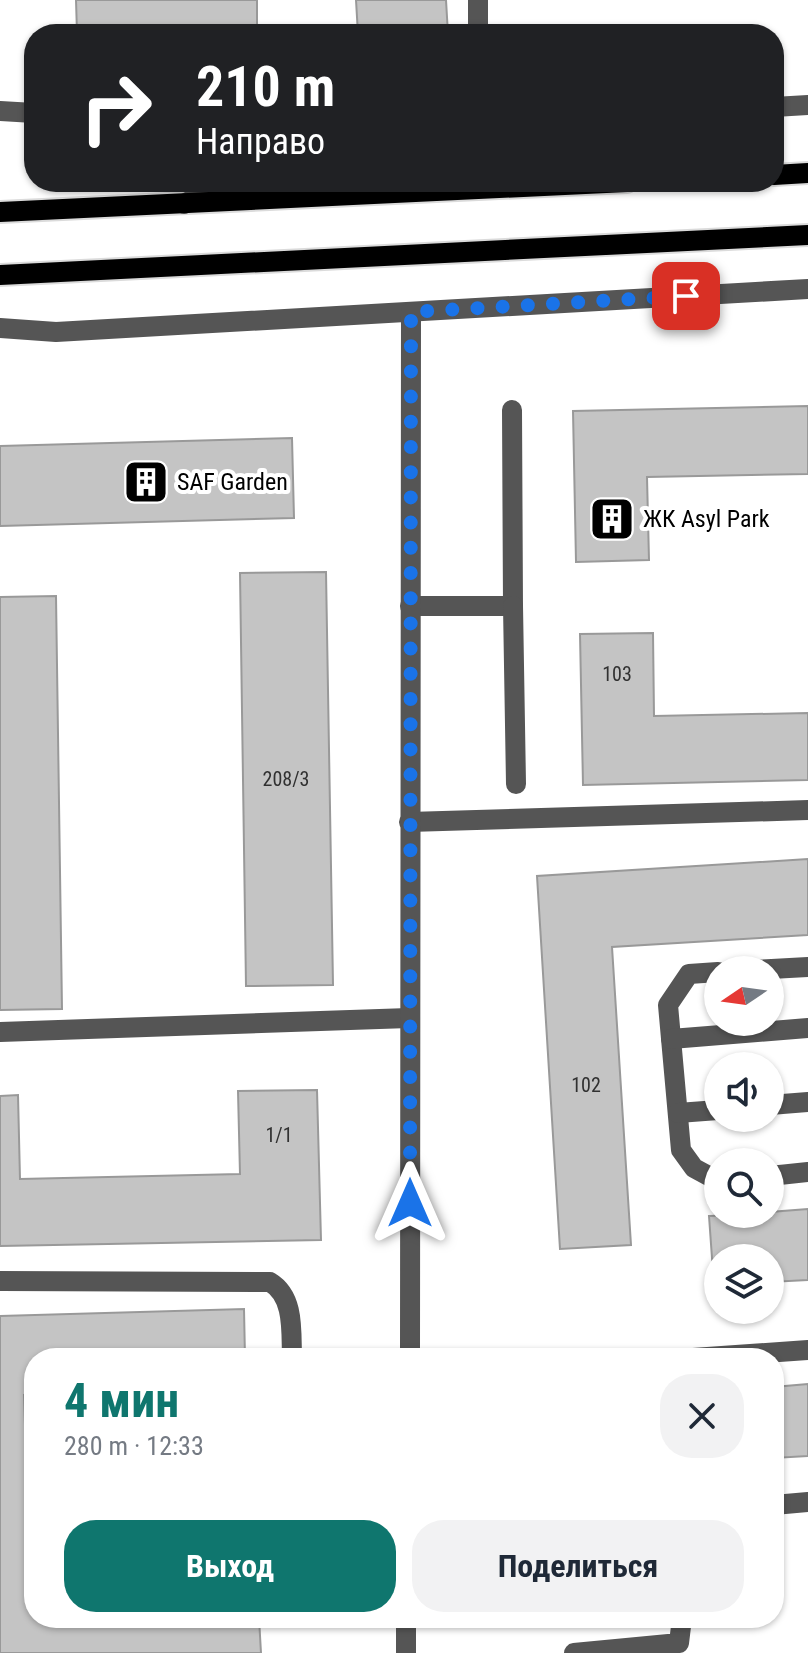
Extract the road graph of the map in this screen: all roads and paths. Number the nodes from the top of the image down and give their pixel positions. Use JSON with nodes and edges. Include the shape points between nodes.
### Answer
{"nodes":[{"id":1,"x":478,"y":0,"type":"edge"},
{"id":2,"x":478,"y":24,"type":"edge"},
{"id":3,"x":808,"y":105,"type":"edge"},
{"id":4,"x":784,"y":106,"type":"edge"},
{"id":5,"x":0,"y":111,"type":"edge"},
{"id":6,"x":24,"y":112,"type":"edge"},
{"id":7,"x":808,"y":173,"type":"edge"},
{"id":8,"x":784,"y":174,"type":"edge"},
{"id":9,"x":206,"y":192,"type":"edge"},
{"id":10,"x":344,"y":192,"type":"edge"},
{"id":11,"x":184,"y":204,"type":"junction"},
{"id":12,"x":0,"y":212,"type":"edge"},
{"id":13,"x":808,"y":235,"type":"edge"},
{"id":14,"x":0,"y":275,"type":"edge"},
{"id":15,"x":808,"y":289,"type":"edge"},
{"id":16,"x":411,"y":312,"type":"junction"},
{"id":17,"x":0,"y":328,"type":"edge"},
{"id":18,"x":512,"y":410,"type":"dead end"},
{"id":19,"x":410,"y":606,"type":"junction"},
{"id":20,"x":513,"y":606,"type":"junction"},
{"id":21,"x":516,"y":784,"type":"dead end"},
{"id":22,"x":808,"y":810,"type":"edge"},
{"id":23,"x":409,"y":822,"type":"junction"},
{"id":24,"x":808,"y":967,"type":"edge"},
{"id":25,"x":784,"y":968,"type":"edge"},
{"id":26,"x":704,"y":973,"type":"edge"},
{"id":27,"x":409,"y":1018,"type":"junction"},
{"id":28,"x":808,"y":1028,"type":"edge"},
{"id":29,"x":0,"y":1032,"type":"edge"},
{"id":30,"x":671,"y":1039,"type":"junction"},
{"id":31,"x":808,"y":1102,"type":"edge"},
{"id":32,"x":784,"y":1104,"type":"edge"},
{"id":33,"x":704,"y":1111,"type":"edge"},
{"id":34,"x":678,"y":1113,"type":"junction"},
{"id":35,"x":808,"y":1172,"type":"edge"},
{"id":36,"x":704,"y":1173,"type":"edge"},
{"id":37,"x":784,"y":1175,"type":"edge"},
{"id":38,"x":0,"y":1281,"type":"edge"},
{"id":39,"x":292,"y":1348,"type":"edge"},
{"id":40,"x":410,"y":1348,"type":"edge"},
{"id":41,"x":808,"y":1350,"type":"edge"},
{"id":42,"x":784,"y":1352,"type":"edge"},
{"id":43,"x":808,"y":1502,"type":"edge"},
{"id":44,"x":784,"y":1504,"type":"edge"},
{"id":45,"x":406,"y":1628,"type":"edge"},
{"id":46,"x":681,"y":1628,"type":"edge"},
{"id":47,"x":406,"y":1653,"type":"edge"},
{"id":48,"x":574,"y":1653,"type":"edge"}],
"edges":[{"from":1,"to":2,"type":"street"},
{"from":3,"to":4,"type":"street"},
{"from":5,"to":6,"type":"street"},
{"from":7,"to":8,"type":"main road"},
{"from":9,"to":11,"type":"street"},
{"from":10,"to":11,"type":"main road"},
{"from":11,"to":12,"type":"main road"},
{"from":13,"to":14,"type":"main road"},
{"from":15,"to":16,"type":"street"},
{"from":16,"to":17,"type":"street","via":[[56,332]]},
{"from":16,"to":19,"type":"street"},
{"from":18,"to":20,"type":"street"},
{"from":19,"to":20,"type":"street"},
{"from":19,"to":23,"type":"street"},
{"from":20,"to":21,"type":"street"},
{"from":22,"to":23,"type":"street"},
{"from":23,"to":27,"type":"street"},
{"from":24,"to":25,"type":"street"},
{"from":26,"to":30,"type":"street","via":[[689,974],[668,1005]]},
{"from":27,"to":29,"type":"street"},
{"from":27,"to":40,"type":"street"},
{"from":28,"to":30,"type":"street"},
{"from":30,"to":34,"type":"street"},
{"from":31,"to":32,"type":"street"},
{"from":33,"to":34,"type":"street"},
{"from":34,"to":36,"type":"street","via":[[681,1150]]},
{"from":35,"to":37,"type":"street"},
{"from":38,"to":39,"type":"street","via":[[270,1282],[290,1312]]},
{"from":41,"to":42,"type":"street"},
{"from":43,"to":44,"type":"street"},
{"from":45,"to":47,"type":"street"},
{"from":46,"to":48,"type":"street","via":[[679,1643]]}]}
